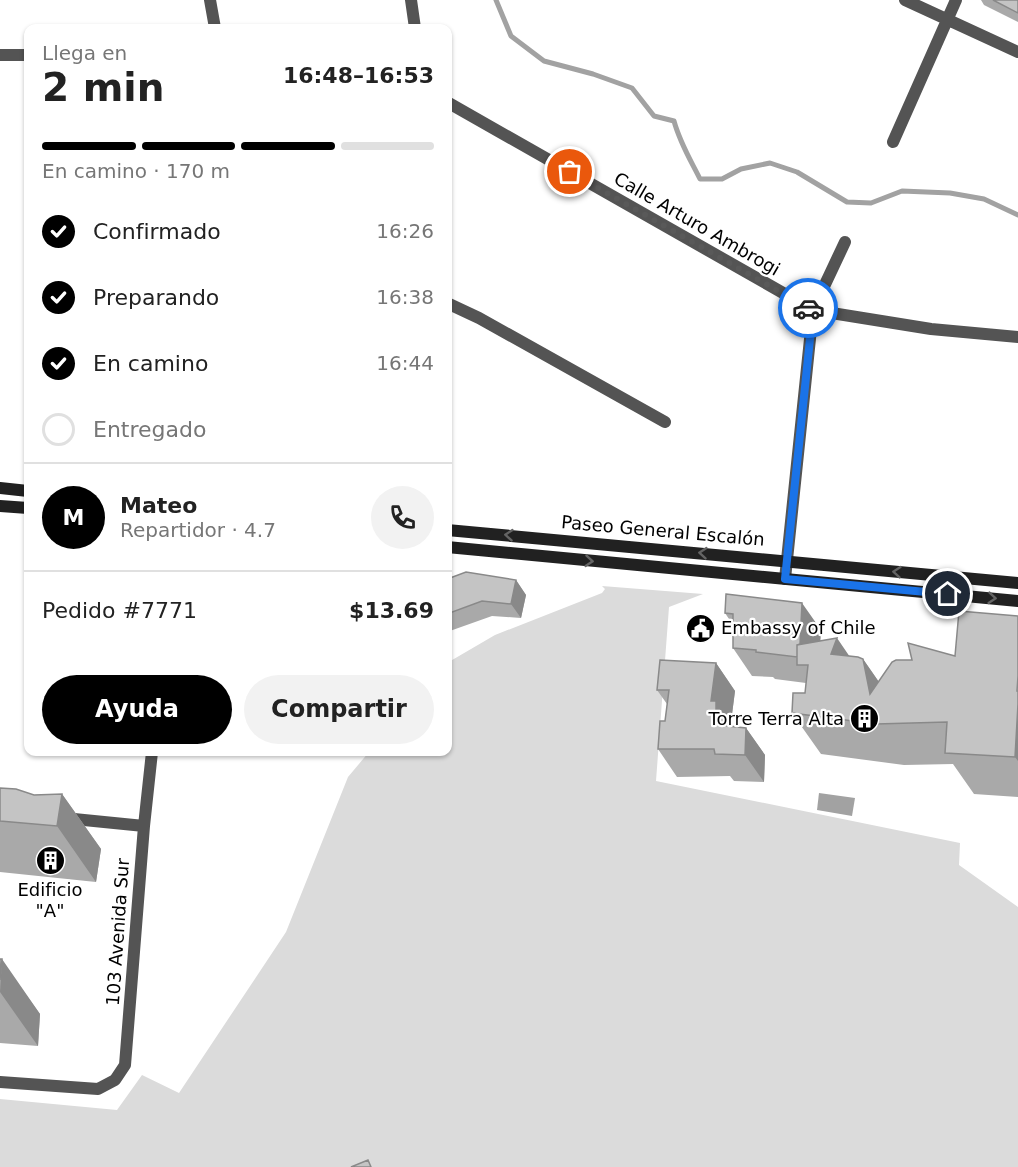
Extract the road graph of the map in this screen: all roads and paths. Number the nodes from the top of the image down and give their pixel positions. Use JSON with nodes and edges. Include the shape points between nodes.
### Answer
{"nodes":[{"id":1,"x":210,"y":0,"type":"edge"},
{"id":2,"x":411,"y":0,"type":"edge"},
{"id":3,"x":905,"y":0,"type":"edge"},
{"id":4,"x":956,"y":0,"type":"edge"},
{"id":5,"x":947,"y":21,"type":"junction"},
{"id":6,"x":214,"y":24,"type":"edge"},
{"id":7,"x":414,"y":24,"type":"edge"},
{"id":8,"x":1018,"y":52,"type":"edge"},
{"id":9,"x":0,"y":55,"type":"edge"},
{"id":10,"x":24,"y":55,"type":"edge"},
{"id":11,"x":452,"y":105,"type":"edge"},
{"id":12,"x":893,"y":142,"type":"dead end"},
{"id":13,"x":845,"y":242,"type":"dead end"},
{"id":14,"x":452,"y":305,"type":"edge"},
{"id":15,"x":813,"y":310,"type":"junction"},
{"id":16,"x":1018,"y":337,"type":"edge"},
{"id":17,"x":665,"y":422,"type":"dead end"},
{"id":18,"x":0,"y":488,"type":"edge"},
{"id":19,"x":24,"y":491,"type":"edge"},
{"id":20,"x":0,"y":506,"type":"edge"},
{"id":21,"x":24,"y":508,"type":"edge"},
{"id":22,"x":452,"y":530,"type":"edge"},
{"id":23,"x":452,"y":547,"type":"edge"},
{"id":24,"x":786,"y":561,"type":"junction"},
{"id":25,"x":785,"y":579,"type":"junction"},
{"id":26,"x":1018,"y":583,"type":"edge"},
{"id":27,"x":1018,"y":601,"type":"edge"},
{"id":28,"x":152,"y":756,"type":"edge"},
{"id":29,"x":55,"y":817,"type":"edge"},
{"id":30,"x":144,"y":826,"type":"junction"},
{"id":31,"x":0,"y":1082,"type":"edge"}],
"edges":[{"from":1,"to":6,"type":"street"},
{"from":2,"to":7,"type":"street"},
{"from":3,"to":5,"type":"street"},
{"from":4,"to":5,"type":"street"},
{"from":5,"to":8,"type":"street"},
{"from":5,"to":12,"type":"street"},
{"from":9,"to":10,"type":"street"},
{"from":11,"to":15,"type":"street","name":"Calle Arturo Ambrogi"},
{"from":13,"to":15,"type":"street"},
{"from":14,"to":17,"type":"street"},
{"from":15,"to":16,"type":"street","name":"Calle Arturo Ambrogi","via":[[931,329]]},
{"from":15,"to":24,"type":"street"},
{"from":18,"to":19,"type":"street"},
{"from":20,"to":21,"type":"street"},
{"from":24,"to":22,"type":"street","name":"Paseo General Escalón","one_way":true},
{"from":23,"to":25,"type":"street","name":"Paseo General Escalón","one_way":true},
{"from":24,"to":25,"type":"street"},
{"from":26,"to":24,"type":"street","name":"Paseo General Escalón","one_way":true},
{"from":25,"to":27,"type":"street","name":"Paseo General Escalón","one_way":true},
{"from":28,"to":30,"type":"street","name":"103 Avenida Sur"},
{"from":29,"to":30,"type":"street"},
{"from":30,"to":31,"type":"street","name":"103 Avenida Sur","via":[[122,1070],[111,1083],[98,1089]]}]}
